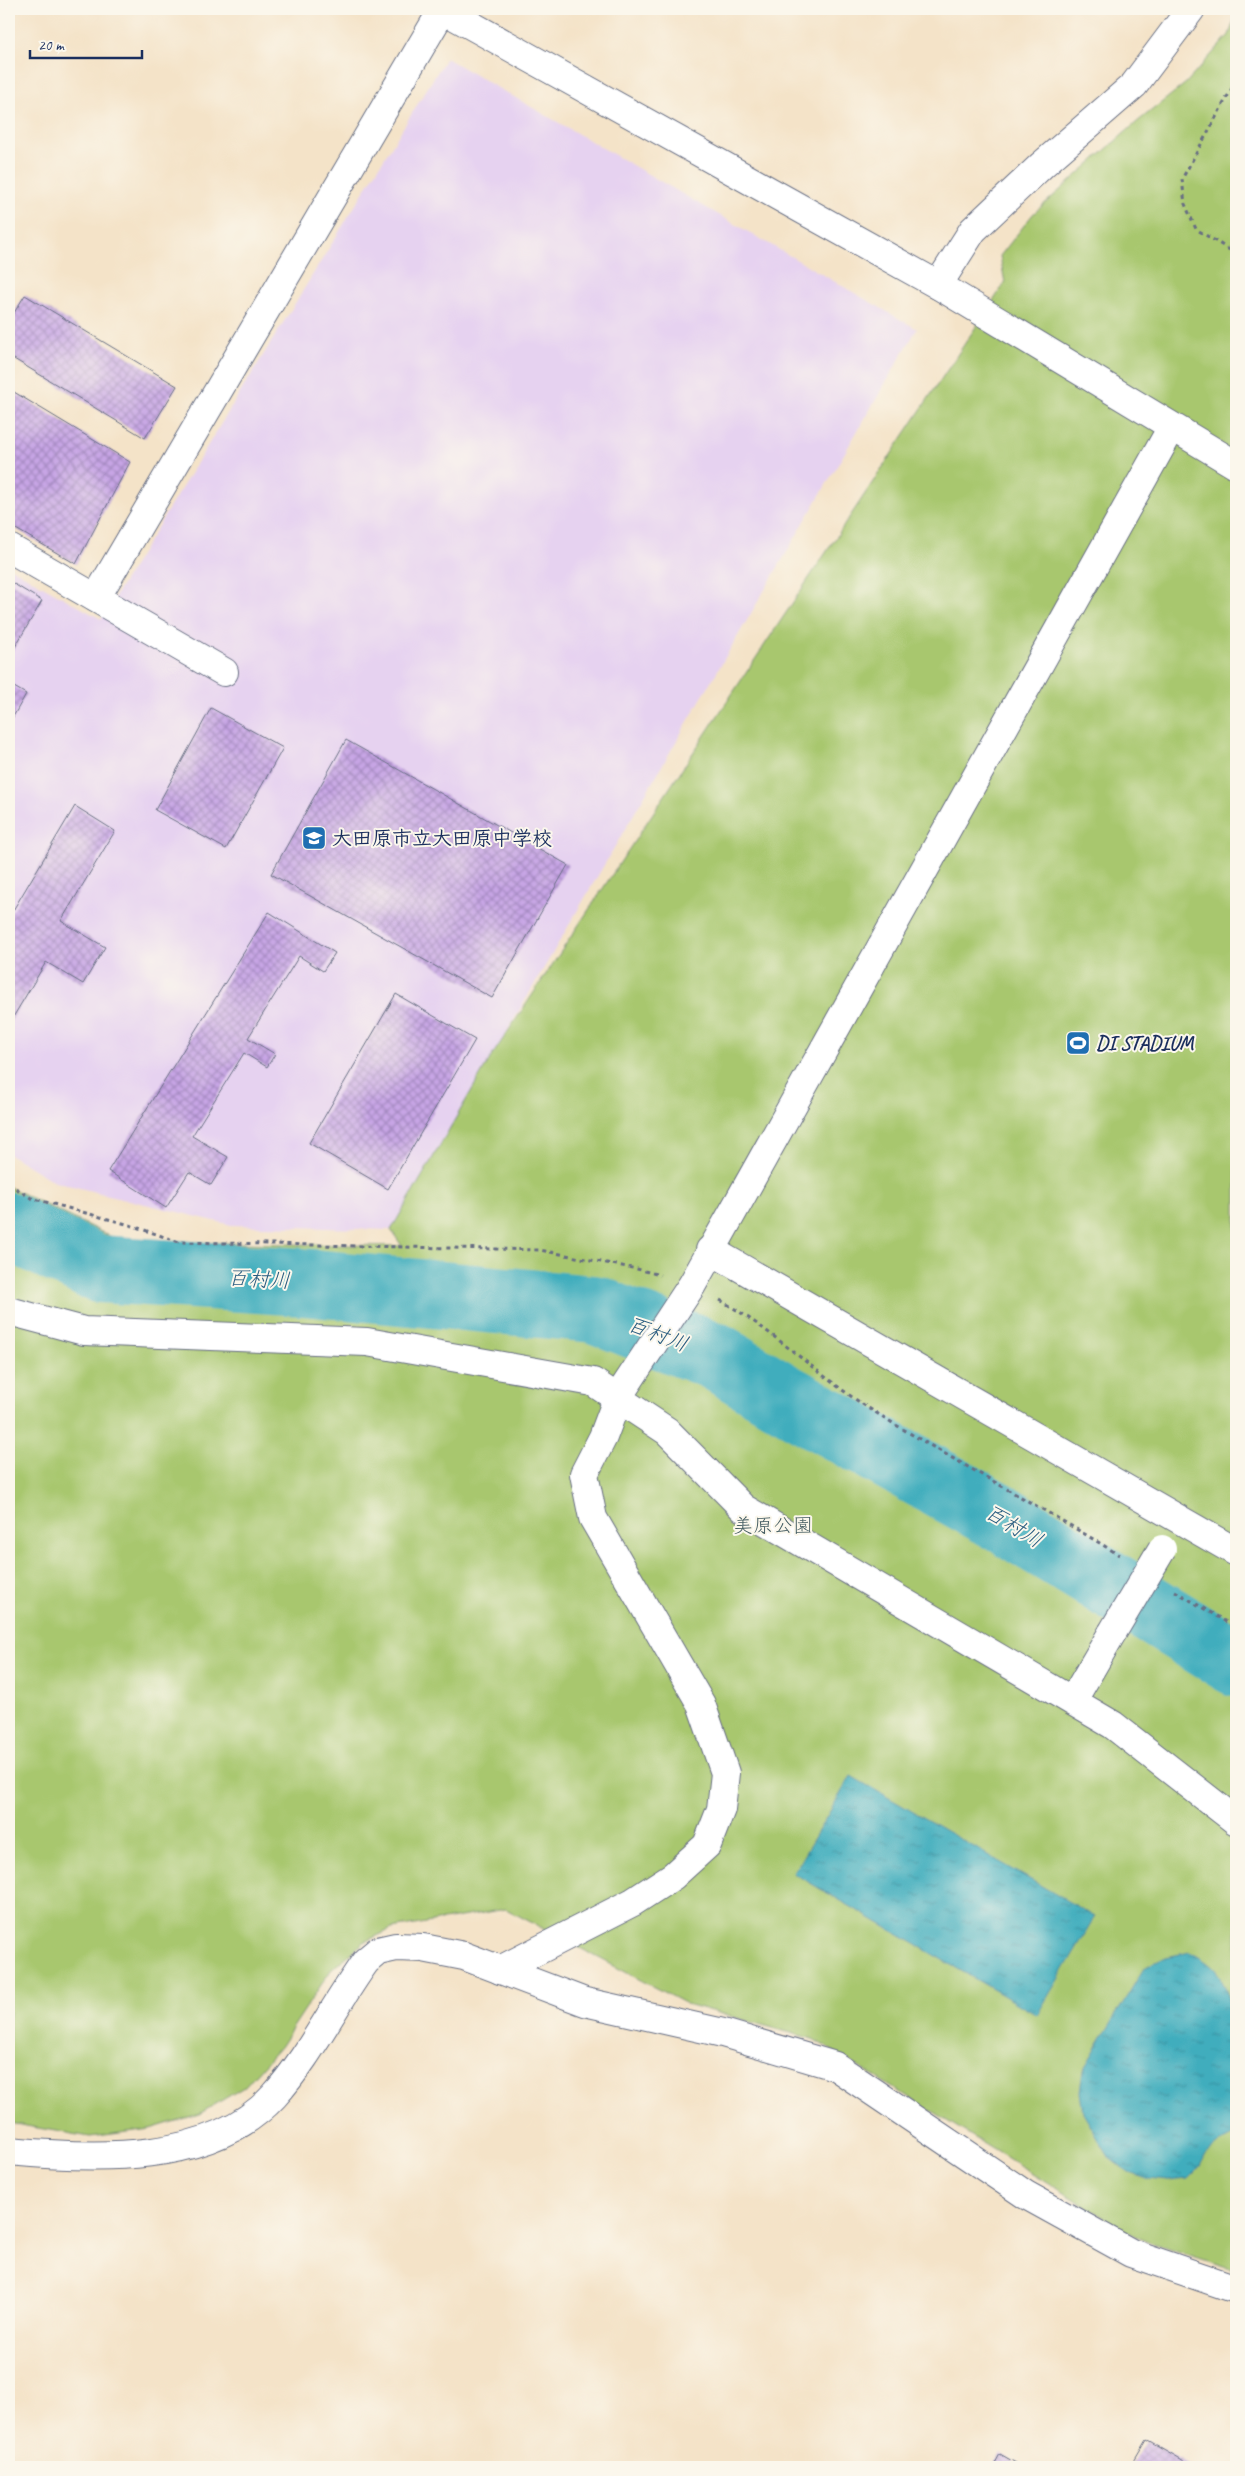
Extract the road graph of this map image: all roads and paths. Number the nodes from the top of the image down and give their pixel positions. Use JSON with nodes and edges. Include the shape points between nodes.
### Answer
{"nodes":[{"id":1,"x":443,"y":9,"type":"edge"},
{"id":2,"x":1191,"y":9,"type":"edge"},
{"id":3,"x":1236,"y":81,"type":"edge"},
{"id":4,"x":1236,"y":254,"type":"edge"},
{"id":5,"x":938,"y":285,"type":"junction"},
{"id":6,"x":1172,"y":427,"type":"junction"},
{"id":7,"x":1236,"y":465,"type":"edge"},
{"id":8,"x":9,"y":548,"type":"edge"},
{"id":9,"x":96,"y":598,"type":"junction"},
{"id":10,"x":224,"y":672,"type":"dead end"},
{"id":11,"x":9,"y":1184,"type":"edge"},
{"id":12,"x":710,"y":1250,"type":"junction"},
{"id":13,"x":692,"y":1285,"type":"junction"},
{"id":14,"x":9,"y":1311,"type":"edge"},
{"id":15,"x":618,"y":1397,"type":"junction"},
{"id":16,"x":1179,"y":1519,"type":"junction"},
{"id":17,"x":1236,"y":1552,"type":"edge"},
{"id":18,"x":1121,"y":1557,"type":"dead end"},
{"id":19,"x":1169,"y":1587,"type":"dead end"},
{"id":20,"x":1236,"y":1628,"type":"edge"},
{"id":21,"x":1072,"y":1700,"type":"junction"},
{"id":22,"x":1236,"y":1821,"type":"edge"},
{"id":23,"x":500,"y":1970,"type":"junction"},
{"id":24,"x":9,"y":2151,"type":"edge"},
{"id":25,"x":1236,"y":2289,"type":"edge"}],
"edges":[{"from":1,"to":5,"type":"street"},
{"from":1,"to":9,"type":"street"},
{"from":2,"to":5,"type":"street","via":[[1134,85],[973,230]]},
{"from":3,"to":4,"type":"path","via":[[1182,179],[1185,204],[1196,228]]},
{"from":5,"to":6,"type":"street"},
{"from":6,"to":7,"type":"street"},
{"from":6,"to":12,"type":"street"},
{"from":8,"to":9,"type":"street"},
{"from":9,"to":10,"type":"street"},
{"from":11,"to":13,"type":"path","via":[[31,1198],[179,1242],[540,1250],[637,1269]]},
{"from":12,"to":13,"type":"street"},
{"from":12,"to":16,"type":"street"},
{"from":13,"to":15,"type":"street"},
{"from":13,"to":18,"type":"path","via":[[751,1318],[867,1407],[1057,1516]]},
{"from":14,"to":15,"type":"street","via":[[84,1331],[367,1342],[593,1382]]},
{"from":15,"to":21,"type":"street","via":[[667,1431],[743,1508]]},
{"from":15,"to":23,"type":"street","via":[[603,1438],[584,1474],[593,1518],[701,1704],[725,1773],[721,1809],[706,1845],[673,1876],[609,1914]]},
{"from":16,"to":17,"type":"street"},
{"from":16,"to":21,"type":"street","bridge":true},
{"from":19,"to":20,"type":"path"},
{"from":21,"to":22,"type":"street","via":[[1113,1725]]},
{"from":23,"to":24,"type":"street","via":[[464,1956],[423,1948],[396,1947],[378,1951],[366,1962],[306,2053],[273,2096],[245,2121],[199,2141],[148,2154],[72,2157]]},
{"from":23,"to":25,"type":"street","via":[[585,2002],[723,2034],[835,2066],[1026,2195],[1131,2253]]}]}
